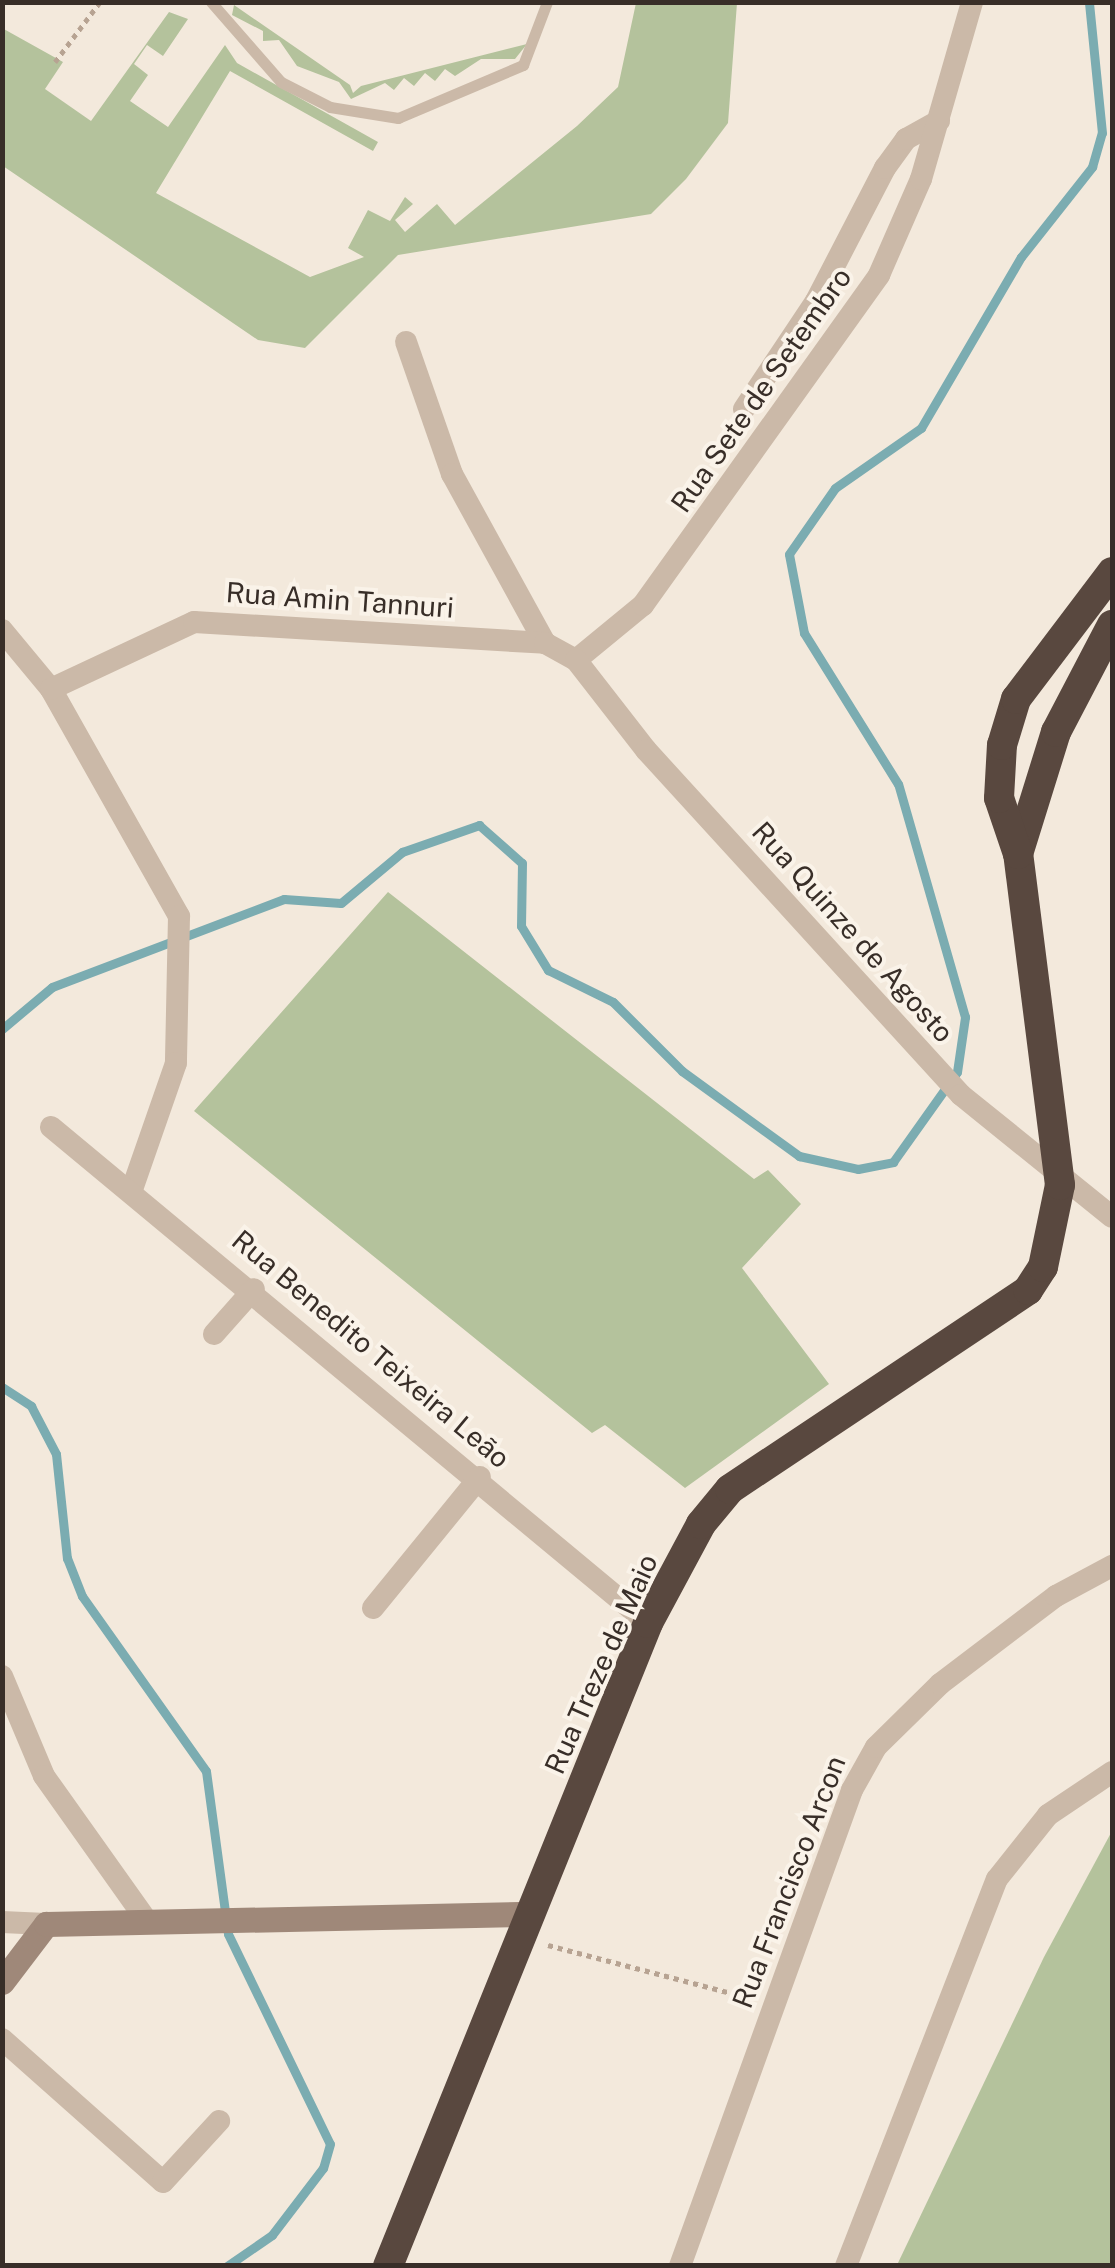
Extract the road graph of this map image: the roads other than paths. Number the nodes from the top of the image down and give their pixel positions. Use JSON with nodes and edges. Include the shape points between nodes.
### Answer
{"nodes":[{"id":1,"x":211,"y":2,"type":"edge"},
{"id":2,"x":547,"y":2,"type":"edge"},
{"id":3,"x":972,"y":2,"type":"edge"},
{"id":4,"x":939,"y":121,"type":"junction"},
{"id":5,"x":406,"y":342,"type":"dead end"},
{"id":6,"x":744,"y":409,"type":"dead end"},
{"id":7,"x":1112,"y":572,"type":"edge"},
{"id":8,"x":1112,"y":625,"type":"edge"},
{"id":9,"x":2,"y":630,"type":"edge"},
{"id":10,"x":546,"y":643,"type":"junction"},
{"id":11,"x":576,"y":660,"type":"junction"},
{"id":12,"x":1036,"y":670,"type":"junction"},
{"id":13,"x":50,"y":689,"type":"junction"},
{"id":14,"x":1074,"y":696,"type":"junction"},
{"id":15,"x":1018,"y":854,"type":"junction"},
{"id":16,"x":51,"y":1126,"type":"dead end"},
{"id":17,"x":1060,"y":1173,"type":"junction"},
{"id":18,"x":130,"y":1192,"type":"junction"},
{"id":19,"x":1112,"y":1217,"type":"edge"},
{"id":20,"x":254,"y":1289,"type":"junction"},
{"id":21,"x":214,"y":1334,"type":"dead end"},
{"id":22,"x":480,"y":1477,"type":"junction"},
{"id":23,"x":1112,"y":1566,"type":"edge"},
{"id":24,"x":374,"y":1608,"type":"dead end"},
{"id":25,"x":648,"y":1623,"type":"junction"},
{"id":26,"x":2,"y":1676,"type":"edge"},
{"id":27,"x":1112,"y":1772,"type":"edge"},
{"id":28,"x":2,"y":1922,"type":"edge"},
{"id":29,"x":148,"y":1922,"type":"junction"},
{"id":30,"x":46,"y":1924,"type":"junction"},
{"id":31,"x":528,"y":1926,"type":"junction"},
{"id":32,"x":2,"y":1982,"type":"edge"},
{"id":33,"x":2,"y":2039,"type":"edge"},
{"id":34,"x":219,"y":2122,"type":"dead end"},
{"id":35,"x":388,"y":2266,"type":"edge"},
{"id":36,"x":680,"y":2266,"type":"edge"},
{"id":37,"x":846,"y":2266,"type":"edge"}],
"edges":[{"from":1,"to":2,"type":"lane","via":[[281,82],[330,107],[398,118],[524,65]]},
{"from":3,"to":4,"type":"street","name":"Rua Sete de Setembro"},
{"from":4,"to":6,"type":"street","via":[[906,138],[816,302]]},
{"from":4,"to":11,"type":"street","name":"Rua Sete de Setembro","via":[[878,275],[818,370],[643,606]]},
{"from":5,"to":10,"type":"street","via":[[452,474]]},
{"from":7,"to":12,"type":"highway","name":"Rua Treze de Maio"},
{"from":8,"to":14,"type":"highway"},
{"from":9,"to":13,"type":"street"},
{"from":10,"to":11,"type":"street","name":"Rua Amin Tannuri"},
{"from":10,"to":13,"type":"street","name":"Rua Amin Tannuri","via":[[194,622]]},
{"from":11,"to":17,"type":"street","name":"Rua Quinze de Agosto","via":[[646,750],[942,1074]]},
{"from":12,"to":14,"type":"highway"},
{"from":12,"to":15,"type":"highway","name":"Rua Treze de Maio","via":[[1002,745],[999,798]]},
{"from":13,"to":18,"type":"street","via":[[180,916],[184,978],[176,1063]]},
{"from":14,"to":15,"type":"highway"},
{"from":15,"to":17,"type":"highway","name":"Rua Treze de Maio"},
{"from":16,"to":18,"type":"street","name":"Rua Benedito Teixeira Leão"},
{"from":17,"to":19,"type":"street","name":"Rua Quinze de Agosto"},
{"from":17,"to":25,"type":"highway","name":"Rua Treze de Maio","via":[[1057,1234],[1028,1290],[730,1489],[700,1524]]},
{"from":18,"to":20,"type":"street","name":"Rua Benedito Teixeira Leão"},
{"from":20,"to":21,"type":"street"},
{"from":20,"to":22,"type":"street","name":"Rua Benedito Teixeira Leão"},
{"from":22,"to":24,"type":"street"},
{"from":22,"to":25,"type":"street","name":"Rua Benedito Teixeira Leão"},
{"from":23,"to":36,"type":"street","name":"Rua Francisco Arcon","via":[[1056,1596],[940,1684],[876,1747],[773,2004]]},
{"from":25,"to":31,"type":"highway","name":"Rua Treze de Maio"},
{"from":26,"to":29,"type":"street","via":[[44,1776]]},
{"from":27,"to":37,"type":"street","via":[[1048,1816],[997,1878]]},
{"from":28,"to":30,"type":"street"},
{"from":29,"to":30,"type":"street"},
{"from":29,"to":31,"type":"street","via":[[246,1915]]},
{"from":30,"to":32,"type":"street"},
{"from":31,"to":35,"type":"highway","name":"Rua Treze de Maio"},
{"from":33,"to":34,"type":"street","via":[[164,2182]]}]}
